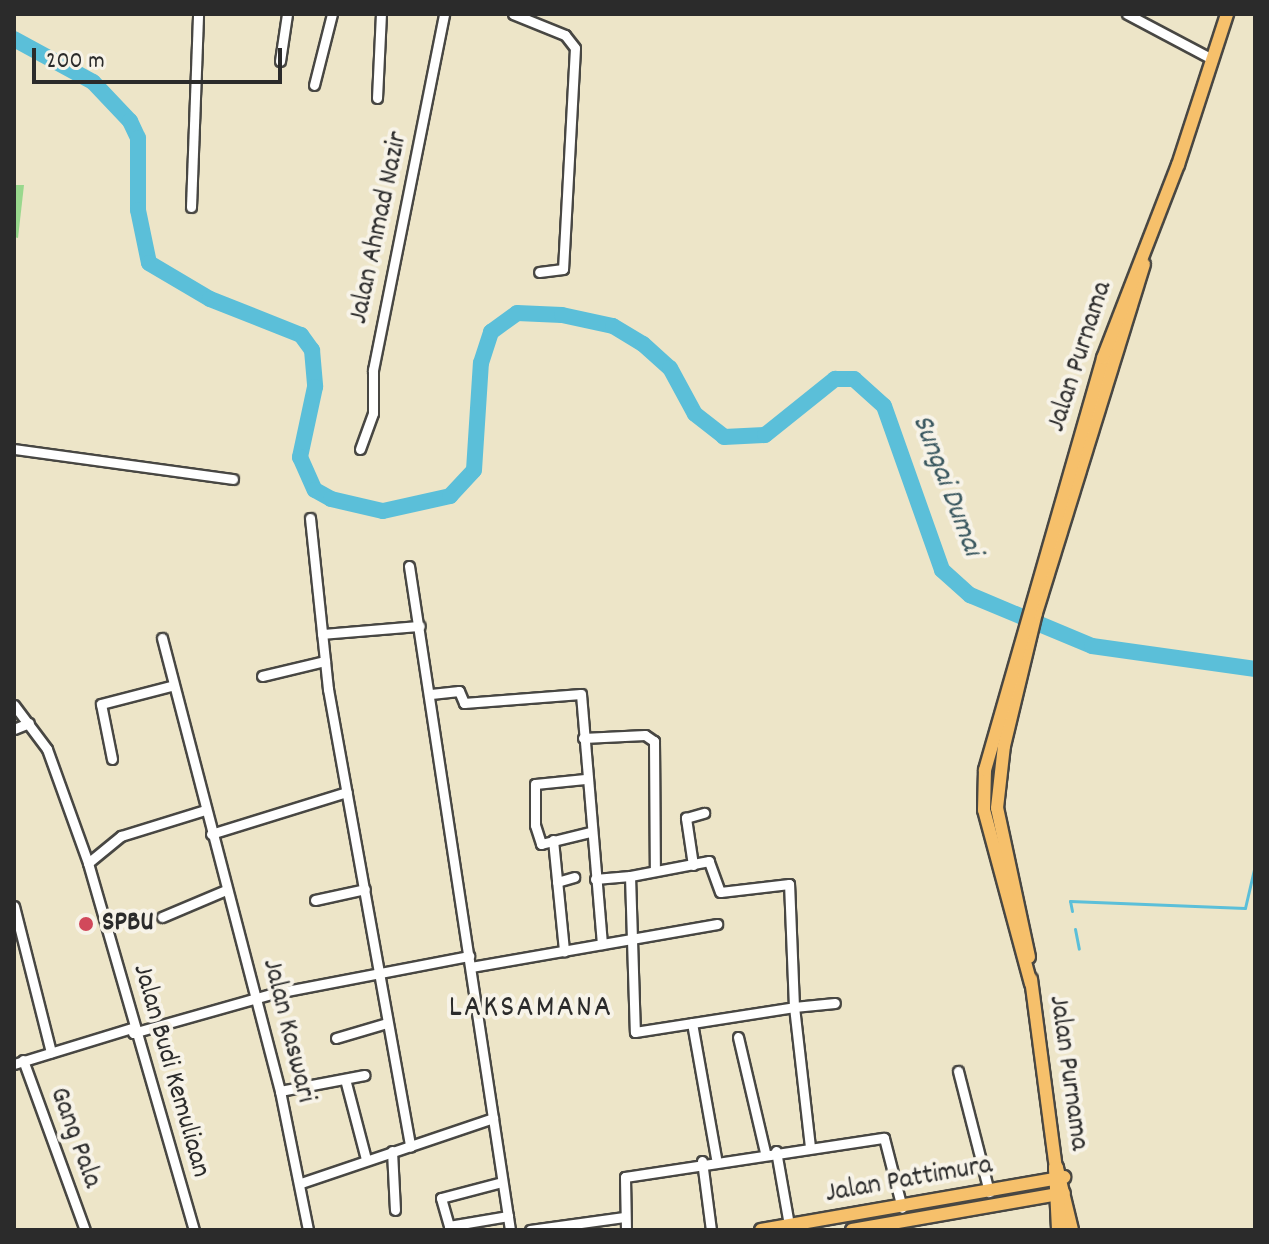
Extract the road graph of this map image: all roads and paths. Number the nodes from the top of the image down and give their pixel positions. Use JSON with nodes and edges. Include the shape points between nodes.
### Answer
{"nodes":[{"id":1,"x":198,"y":14,"type":"edge"},
{"id":2,"x":287,"y":14,"type":"edge"},
{"id":3,"x":332,"y":14,"type":"edge"},
{"id":4,"x":381,"y":14,"type":"edge"},
{"id":5,"x":444,"y":14,"type":"edge"},
{"id":6,"x":513,"y":14,"type":"edge"},
{"id":7,"x":1127,"y":14,"type":"edge"},
{"id":8,"x":1227,"y":14,"type":"edge"},
{"id":9,"x":1212,"y":59,"type":"junction"},
{"id":10,"x":280,"y":61,"type":"dead end"},
{"id":11,"x":314,"y":85,"type":"dead end"},
{"id":12,"x":377,"y":98,"type":"dead end"},
{"id":13,"x":191,"y":207,"type":"dead end"},
{"id":14,"x":539,"y":272,"type":"dead end"},
{"id":15,"x":14,"y":449,"type":"edge"},
{"id":16,"x":360,"y":449,"type":"dead end"},
{"id":17,"x":233,"y":479,"type":"dead end"},
{"id":18,"x":1071,"y":487,"type":"junction"},
{"id":19,"x":310,"y":518,"type":"dead end"},
{"id":20,"x":409,"y":566,"type":"dead end"},
{"id":21,"x":420,"y":626,"type":"junction"},
{"id":22,"x":322,"y":634,"type":"junction"},
{"id":23,"x":162,"y":638,"type":"dead end"},
{"id":24,"x":325,"y":661,"type":"junction"},
{"id":25,"x":262,"y":676,"type":"dead end"},
{"id":26,"x":171,"y":686,"type":"junction"},
{"id":27,"x":431,"y":694,"type":"junction"},
{"id":28,"x":14,"y":705,"type":"edge"},
{"id":29,"x":29,"y":723,"type":"junction"},
{"id":30,"x":14,"y":729,"type":"edge"},
{"id":31,"x":583,"y":738,"type":"junction"},
{"id":32,"x":112,"y":759,"type":"dead end"},
{"id":33,"x":585,"y":779,"type":"junction"},
{"id":34,"x":347,"y":792,"type":"junction"},
{"id":35,"x":205,"y":810,"type":"junction"},
{"id":36,"x":704,"y":813,"type":"dead end"},
{"id":37,"x":590,"y":832,"type":"junction"},
{"id":38,"x":211,"y":834,"type":"junction"},
{"id":39,"x":553,"y":840,"type":"junction"},
{"id":40,"x":88,"y":863,"type":"junction"},
{"id":41,"x":693,"y":865,"type":"junction"},
{"id":42,"x":655,"y":870,"type":"junction"},
{"id":43,"x":594,"y":876,"type":"junction"},
{"id":44,"x":630,"y":876,"type":"junction"},
{"id":45,"x":557,"y":882,"type":"junction"},
{"id":46,"x":365,"y":889,"type":"junction"},
{"id":47,"x":226,"y":890,"type":"junction"},
{"id":48,"x":315,"y":900,"type":"dead end"},
{"id":49,"x":14,"y":906,"type":"edge"},
{"id":50,"x":162,"y":917,"type":"dead end"},
{"id":51,"x":717,"y":924,"type":"dead end"},
{"id":52,"x":17,"y":934,"type":"edge"},
{"id":53,"x":629,"y":938,"type":"junction"},
{"id":54,"x":602,"y":944,"type":"junction"},
{"id":55,"x":564,"y":951,"type":"junction"},
{"id":56,"x":470,"y":961,"type":"junction"},
{"id":57,"x":379,"y":973,"type":"junction"},
{"id":58,"x":1031,"y":984,"type":"junction"},
{"id":59,"x":256,"y":998,"type":"junction"},
{"id":60,"x":835,"y":1003,"type":"dead end"},
{"id":61,"x":794,"y":1007,"type":"junction"},
{"id":62,"x":387,"y":1023,"type":"junction"},
{"id":63,"x":692,"y":1023,"type":"junction"},
{"id":64,"x":132,"y":1031,"type":"junction"},
{"id":65,"x":738,"y":1037,"type":"dead end"},
{"id":66,"x":336,"y":1038,"type":"dead end"},
{"id":67,"x":51,"y":1052,"type":"junction"},
{"id":68,"x":19,"y":1062,"type":"edge"},
{"id":69,"x":958,"y":1071,"type":"dead end"},
{"id":70,"x":365,"y":1075,"type":"dead end"},
{"id":71,"x":345,"y":1079,"type":"junction"},
{"id":72,"x":280,"y":1091,"type":"junction"},
{"id":73,"x":493,"y":1118,"type":"junction"},
{"id":74,"x":410,"y":1147,"type":"junction"},
{"id":75,"x":810,"y":1147,"type":"junction"},
{"id":76,"x":392,"y":1151,"type":"junction"},
{"id":77,"x":776,"y":1151,"type":"junction"},
{"id":78,"x":765,"y":1152,"type":"junction"},
{"id":79,"x":716,"y":1158,"type":"junction"},
{"id":80,"x":366,"y":1159,"type":"junction"},
{"id":81,"x":702,"y":1161,"type":"junction"},
{"id":82,"x":502,"y":1182,"type":"junction"},
{"id":83,"x":1059,"y":1182,"type":"junction"},
{"id":84,"x":301,"y":1183,"type":"junction"},
{"id":85,"x":989,"y":1192,"type":"junction"},
{"id":86,"x":902,"y":1208,"type":"junction"},
{"id":87,"x":395,"y":1210,"type":"dead end"},
{"id":88,"x":508,"y":1216,"type":"junction"},
{"id":89,"x":624,"y":1217,"type":"junction"},
{"id":90,"x":789,"y":1225,"type":"junction"},
{"id":91,"x":85,"y":1230,"type":"edge"},
{"id":92,"x":194,"y":1230,"type":"edge"},
{"id":93,"x":308,"y":1230,"type":"edge"},
{"id":94,"x":510,"y":1230,"type":"edge"},
{"id":95,"x":530,"y":1230,"type":"edge"},
{"id":96,"x":626,"y":1230,"type":"edge"},
{"id":97,"x":711,"y":1230,"type":"edge"},
{"id":98,"x":761,"y":1230,"type":"edge"},
{"id":99,"x":852,"y":1230,"type":"edge"},
{"id":100,"x":1059,"y":1230,"type":"edge"},
{"id":101,"x":1071,"y":1230,"type":"edge"}],
"edges":[{"from":1,"to":13,"type":"street"},
{"from":2,"to":10,"type":"street"},
{"from":3,"to":11,"type":"street"},
{"from":4,"to":12,"type":"street"},
{"from":5,"to":16,"type":"street","name":"Jalan Ahmad Nazir","via":[[373,370],[373,413]]},
{"from":6,"to":14,"type":"street","via":[[565,35],[575,48],[563,269]]},
{"from":7,"to":9,"type":"street"},
{"from":8,"to":9,"type":"main road","name":"Jalan Purnama"},
{"from":9,"to":18,"type":"main road","name":"Jalan Purnama","via":[[1148,245],[1115,319]]},
{"from":15,"to":17,"type":"street"},
{"from":18,"to":58,"type":"main road","name":"Jalan Purnama","via":[[1036,613],[997,808]]},
{"from":18,"to":58,"type":"main road","name":"Jalan Purnama","via":[[985,770],[984,810]]},
{"from":19,"to":22,"type":"street"},
{"from":20,"to":21,"type":"street"},
{"from":21,"to":22,"type":"street"},
{"from":21,"to":27,"type":"street"},
{"from":22,"to":24,"type":"street"},
{"from":23,"to":26,"type":"street","name":"Jalan Kaswari"},
{"from":24,"to":25,"type":"street"},
{"from":24,"to":34,"type":"street"},
{"from":26,"to":32,"type":"street","via":[[101,704]]},
{"from":26,"to":35,"type":"street","name":"Jalan Kaswari"},
{"from":27,"to":31,"type":"street","via":[[459,691],[464,703],[473,703],[578,692]]},
{"from":27,"to":56,"type":"street"},
{"from":28,"to":29,"type":"street","name":"Jalan Budi Kemuliaan"},
{"from":29,"to":30,"type":"street"},
{"from":29,"to":40,"type":"street","name":"Jalan Budi Kemuliaan","via":[[52,760]]},
{"from":31,"to":33,"type":"street"},
{"from":31,"to":42,"type":"street","via":[[645,735],[654,741]]},
{"from":33,"to":37,"type":"street"},
{"from":33,"to":39,"type":"street","via":[[534,785],[537,840]]},
{"from":34,"to":38,"type":"street"},
{"from":34,"to":46,"type":"street"},
{"from":35,"to":38,"type":"street","name":"Jalan Kaswari"},
{"from":35,"to":40,"type":"street","via":[[121,836]]},
{"from":36,"to":41,"type":"street","via":[[686,818]]},
{"from":37,"to":39,"type":"street"},
{"from":37,"to":43,"type":"street"},
{"from":38,"to":47,"type":"street","name":"Jalan Kaswari"},
{"from":39,"to":45,"type":"street"},
{"from":40,"to":64,"type":"street","name":"Jalan Budi Kemuliaan"},
{"from":41,"to":42,"type":"street"},
{"from":41,"to":61,"type":"street","via":[[712,863],[720,892],[789,884]]},
{"from":42,"to":44,"type":"street"},
{"from":43,"to":44,"type":"street"},
{"from":43,"to":45,"type":"street"},
{"from":43,"to":54,"type":"street"},
{"from":44,"to":53,"type":"street"},
{"from":45,"to":55,"type":"street"},
{"from":46,"to":48,"type":"street"},
{"from":46,"to":57,"type":"street"},
{"from":47,"to":50,"type":"street"},
{"from":47,"to":59,"type":"street","name":"Jalan Kaswari"},
{"from":49,"to":52,"type":"street"},
{"from":51,"to":53,"type":"street"},
{"from":52,"to":67,"type":"street"},
{"from":53,"to":54,"type":"street"},
{"from":53,"to":63,"type":"street","via":[[635,1032]]},
{"from":54,"to":55,"type":"street"},
{"from":55,"to":56,"type":"street"},
{"from":56,"to":57,"type":"street"},
{"from":56,"to":73,"type":"street"},
{"from":57,"to":59,"type":"street"},
{"from":57,"to":62,"type":"street"},
{"from":58,"to":83,"type":"main road","name":"Jalan Purnama"},
{"from":59,"to":64,"type":"street"},
{"from":59,"to":72,"type":"street","name":"Jalan Kaswari"},
{"from":60,"to":61,"type":"street"},
{"from":61,"to":63,"type":"street"},
{"from":61,"to":75,"type":"street"},
{"from":62,"to":66,"type":"street"},
{"from":62,"to":74,"type":"street"},
{"from":63,"to":79,"type":"street"},
{"from":64,"to":67,"type":"street"},
{"from":64,"to":92,"type":"street","name":"Jalan Budi Kemuliaan"},
{"from":65,"to":78,"type":"street"},
{"from":67,"to":68,"type":"street"},
{"from":68,"to":91,"type":"street","name":"Gang Pala"},
{"from":69,"to":85,"type":"street"},
{"from":70,"to":71,"type":"street"},
{"from":71,"to":72,"type":"street"},
{"from":71,"to":80,"type":"street"},
{"from":72,"to":84,"type":"street","name":"Jalan Kaswari"},
{"from":73,"to":74,"type":"street"},
{"from":73,"to":82,"type":"street"},
{"from":74,"to":76,"type":"street"},
{"from":75,"to":77,"type":"street"},
{"from":75,"to":86,"type":"street","via":[[884,1138]]},
{"from":76,"to":80,"type":"street"},
{"from":76,"to":87,"type":"street"},
{"from":77,"to":78,"type":"street"},
{"from":77,"to":90,"type":"street"},
{"from":78,"to":79,"type":"street"},
{"from":79,"to":81,"type":"street"},
{"from":80,"to":84,"type":"street"},
{"from":81,"to":89,"type":"street","via":[[622,1178]]},
{"from":81,"to":97,"type":"street"},
{"from":82,"to":88,"type":"street"},
{"from":82,"to":88,"type":"street","via":[[441,1198],[449,1226]]},
{"from":83,"to":85,"type":"main road","name":"Jalan Pattimura"},
{"from":83,"to":99,"type":"main road","name":"Jalan Pattimura"},
{"from":83,"to":100,"type":"highway"},
{"from":83,"to":101,"type":"highway"},
{"from":84,"to":93,"type":"street","name":"Jalan Kaswari"},
{"from":85,"to":86,"type":"main road","name":"Jalan Pattimura"},
{"from":86,"to":90,"type":"main road","name":"Jalan Pattimura"},
{"from":88,"to":94,"type":"street"},
{"from":89,"to":95,"type":"street"},
{"from":89,"to":96,"type":"street"},
{"from":90,"to":98,"type":"main road","name":"Jalan Pattimura"}]}
